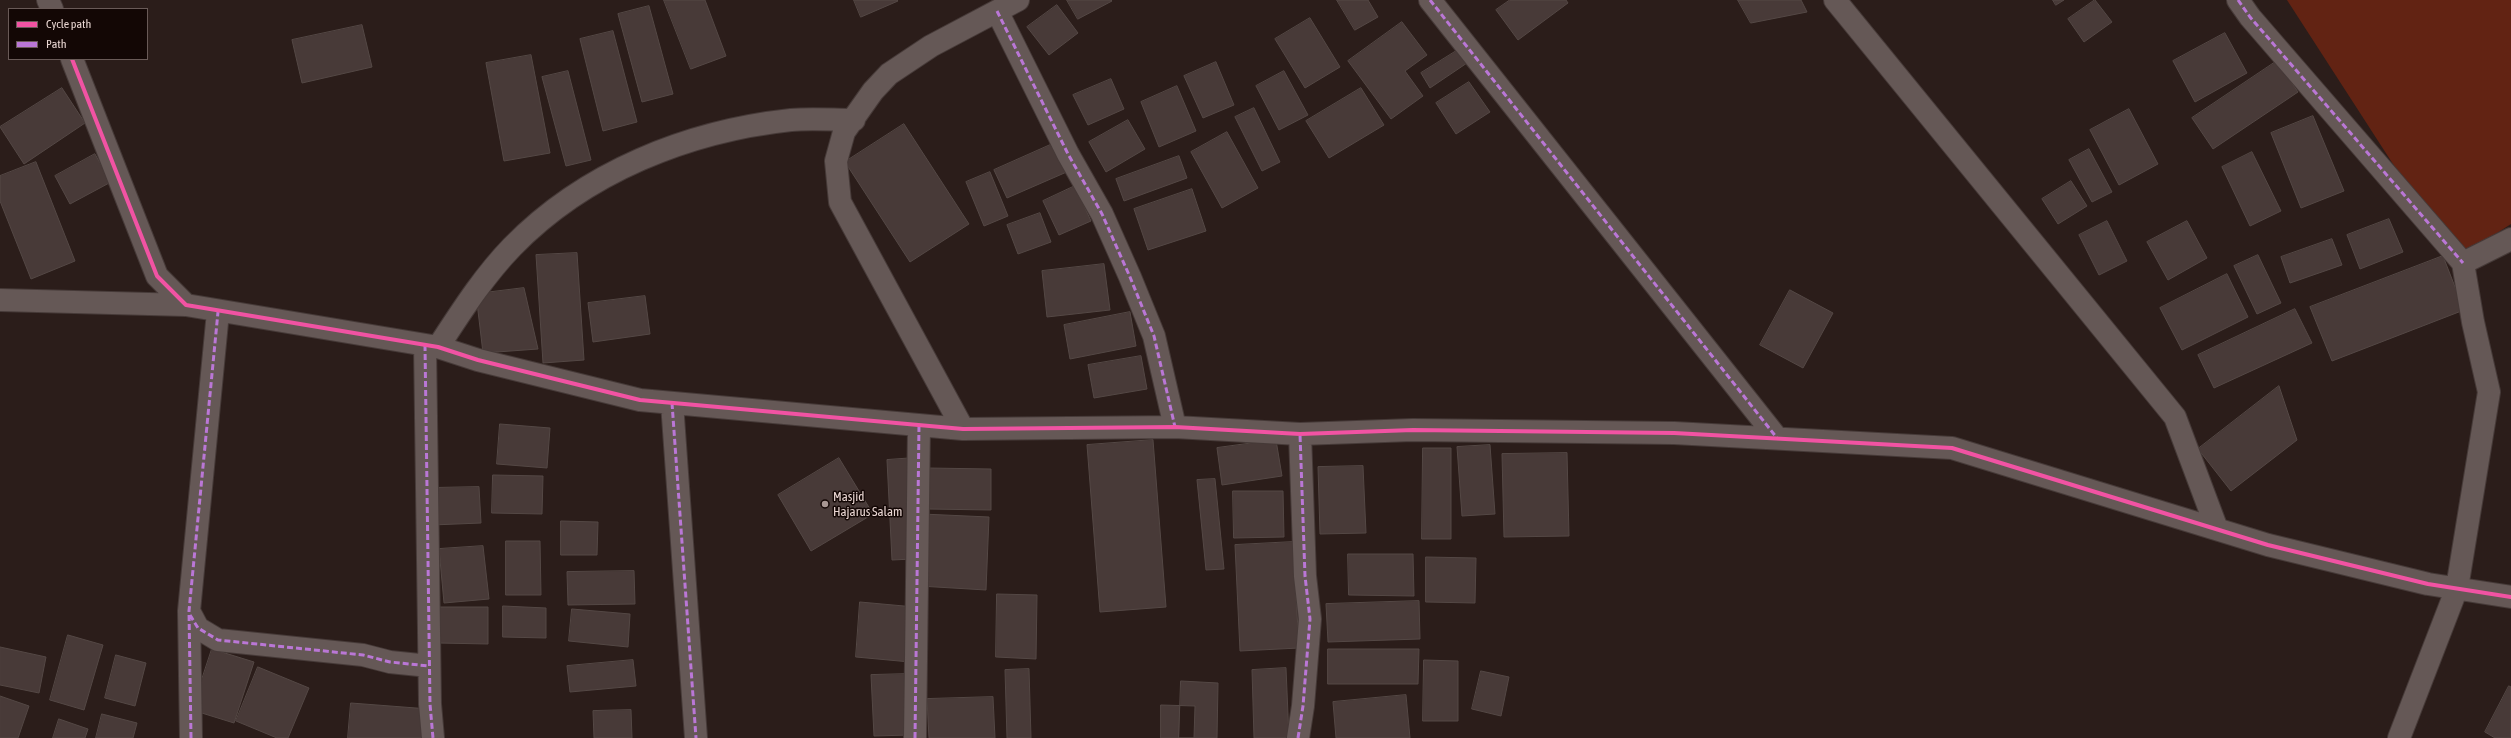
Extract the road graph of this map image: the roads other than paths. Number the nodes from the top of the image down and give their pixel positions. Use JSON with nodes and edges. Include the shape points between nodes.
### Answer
{"nodes":[{"id":1,"x":1018,"y":0,"type":"edge"},
{"id":2,"x":1430,"y":0,"type":"edge"},
{"id":3,"x":1835,"y":0,"type":"edge"},
{"id":4,"x":2238,"y":0,"type":"edge"},
{"id":5,"x":997,"y":11,"type":"junction"},
{"id":6,"x":72,"y":60,"type":"edge"},
{"id":7,"x":854,"y":120,"type":"junction"},
{"id":8,"x":2511,"y":239,"type":"edge"},
{"id":9,"x":2463,"y":263,"type":"junction"},
{"id":10,"x":0,"y":300,"type":"edge"},
{"id":11,"x":186,"y":305,"type":"junction"},
{"id":12,"x":218,"y":312,"type":"junction"},
{"id":13,"x":432,"y":346,"type":"junction"},
{"id":14,"x":672,"y":403,"type":"junction"},
{"id":15,"x":919,"y":426,"type":"junction"},
{"id":16,"x":1175,"y":427,"type":"junction"},
{"id":17,"x":963,"y":429,"type":"junction"},
{"id":18,"x":1300,"y":434,"type":"junction"},
{"id":19,"x":1777,"y":438,"type":"junction"},
{"id":20,"x":2216,"y":529,"type":"junction"},
{"id":21,"x":2457,"y":588,"type":"junction"},
{"id":22,"x":2511,"y":597,"type":"edge"},
{"id":23,"x":189,"y":611,"type":"junction"},
{"id":24,"x":429,"y":666,"type":"junction"},
{"id":25,"x":191,"y":738,"type":"edge"},
{"id":26,"x":433,"y":738,"type":"edge"},
{"id":27,"x":696,"y":738,"type":"edge"},
{"id":28,"x":915,"y":738,"type":"edge"},
{"id":29,"x":1298,"y":738,"type":"edge"},
{"id":30,"x":2399,"y":738,"type":"edge"}],
"edges":[{"from":1,"to":5,"type":"street"},
{"from":2,"to":19,"type":"street"},
{"from":3,"to":20,"type":"street","via":[[2175,417]]},
{"from":4,"to":9,"type":"street","via":[[2255,23]]},
{"from":5,"to":7,"type":"street","via":[[931,46],[889,74],[873,91]]},
{"from":5,"to":16,"type":"street","via":[[1068,154],[1102,214],[1130,277],[1154,336]]},
{"from":6,"to":11,"type":"street","via":[[157,276]]},
{"from":7,"to":13,"type":"street","via":[[792,120],[730,129],[670,147],[613,172],[560,206],[513,247]]},
{"from":7,"to":17,"type":"street","via":[[844,132],[836,161],[840,202]]},
{"from":8,"to":9,"type":"street"},
{"from":9,"to":21,"type":"street","via":[[2489,392]]},
{"from":10,"to":11,"type":"street"},
{"from":11,"to":12,"type":"street"},
{"from":12,"to":13,"type":"street","via":[[338,329]]},
{"from":12,"to":23,"type":"street"},
{"from":13,"to":14,"type":"street","via":[[640,400]]},
{"from":13,"to":24,"type":"street"},
{"from":14,"to":15,"type":"street"},
{"from":14,"to":27,"type":"street"},
{"from":15,"to":17,"type":"street"},
{"from":15,"to":28,"type":"street"},
{"from":16,"to":17,"type":"street"},
{"from":16,"to":18,"type":"street"},
{"from":18,"to":19,"type":"street","via":[[1420,430],[1674,433]]},
{"from":18,"to":29,"type":"street","via":[[1305,576],[1310,619]]},
{"from":19,"to":20,"type":"street","via":[[1952,448]]},
{"from":20,"to":21,"type":"street","via":[[2268,545],[2428,584]]},
{"from":21,"to":22,"type":"street"},
{"from":21,"to":30,"type":"street"},
{"from":23,"to":24,"type":"street","via":[[198,628],[218,640],[362,655],[390,662]]},
{"from":23,"to":25,"type":"street"},
{"from":24,"to":26,"type":"street"}]}
